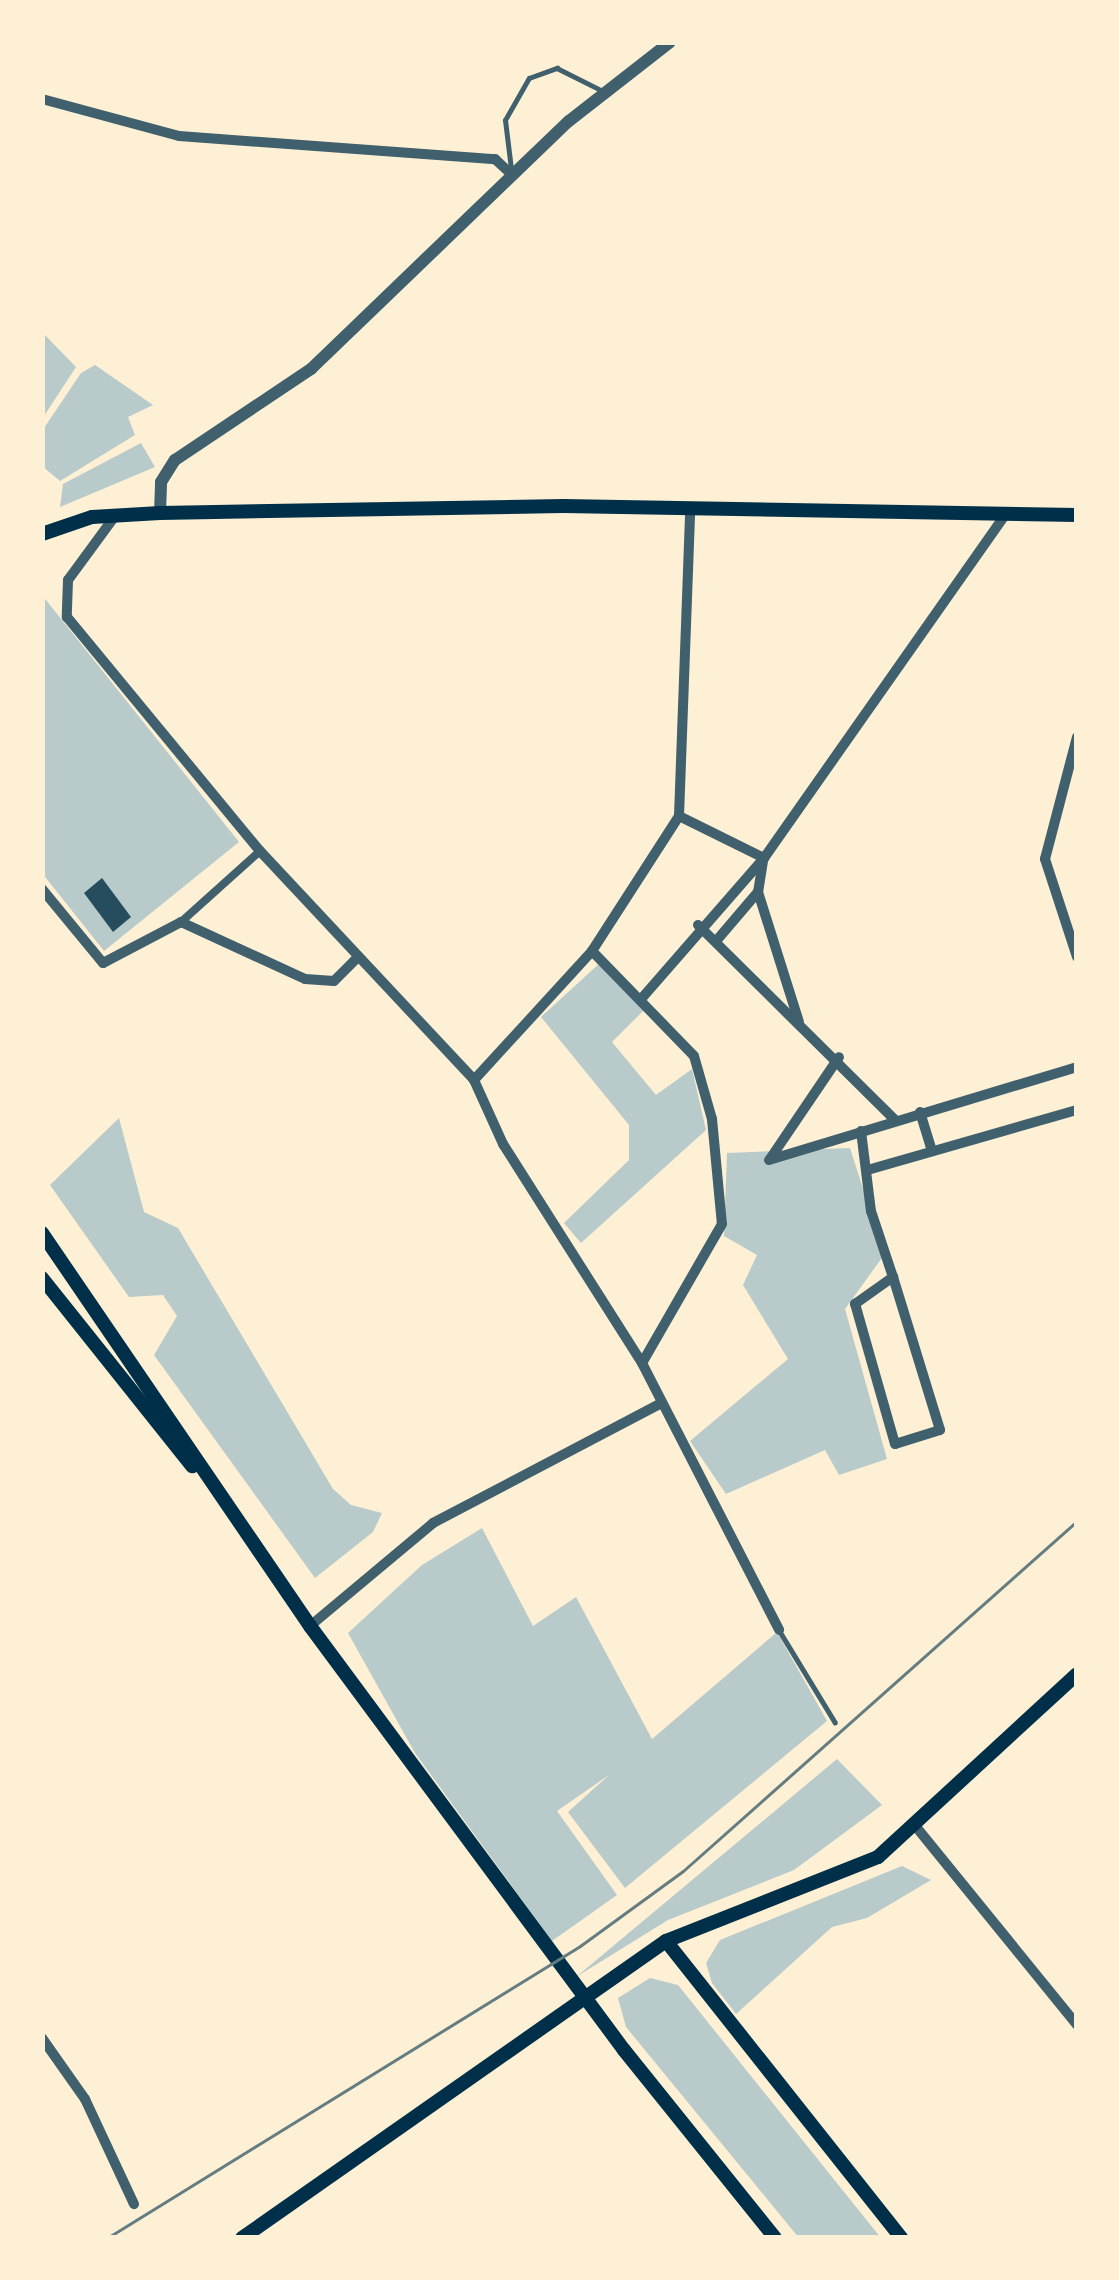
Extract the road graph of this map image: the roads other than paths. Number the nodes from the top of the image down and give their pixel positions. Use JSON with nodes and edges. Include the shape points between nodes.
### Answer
{"nodes":[{"id":1,"x":670,"y":42,"type":"edge"},
{"id":2,"x":607,"y":90,"type":"junction"},
{"id":3,"x":42,"y":99,"type":"edge"},
{"id":4,"x":512,"y":175,"type":"junction"},
{"id":5,"x":690,"y":509,"type":"junction"},
{"id":6,"x":160,"y":513,"type":"junction"},
{"id":7,"x":116,"y":515,"type":"junction"},
{"id":8,"x":1077,"y":515,"type":"edge"},
{"id":9,"x":1003,"y":518,"type":"junction"},
{"id":10,"x":42,"y":534,"type":"edge"},
{"id":11,"x":1077,"y":737,"type":"edge"},
{"id":12,"x":679,"y":816,"type":"junction"},
{"id":13,"x":260,"y":851,"type":"junction"},
{"id":14,"x":764,"y":858,"type":"junction"},
{"id":15,"x":42,"y":889,"type":"edge"},
{"id":16,"x":758,"y":892,"type":"junction"},
{"id":17,"x":181,"y":922,"type":"junction"},
{"id":18,"x":698,"y":925,"type":"junction"},
{"id":19,"x":1074,"y":935,"type":"edge"},
{"id":20,"x":717,"y":940,"type":"junction"},
{"id":21,"x":592,"y":951,"type":"junction"},
{"id":22,"x":358,"y":957,"type":"junction"},
{"id":23,"x":1077,"y":957,"type":"edge"},
{"id":24,"x":642,"y":998,"type":"junction"},
{"id":25,"x":800,"y":1022,"type":"junction"},
{"id":26,"x":839,"y":1057,"type":"junction"},
{"id":27,"x":1077,"y":1067,"type":"edge"},
{"id":28,"x":474,"y":1080,"type":"junction"},
{"id":29,"x":1077,"y":1110,"type":"edge"},
{"id":30,"x":920,"y":1112,"type":"junction"},
{"id":31,"x":895,"y":1120,"type":"junction"},
{"id":32,"x":861,"y":1131,"type":"junction"},
{"id":33,"x":932,"y":1151,"type":"junction"},
{"id":34,"x":871,"y":1168,"type":"junction"},
{"id":35,"x":42,"y":1234,"type":"edge"},
{"id":36,"x":893,"y":1277,"type":"junction"},
{"id":37,"x":42,"y":1278,"type":"edge"},
{"id":38,"x":642,"y":1363,"type":"junction"},
{"id":39,"x":660,"y":1403,"type":"junction"},
{"id":40,"x":222,"y":1502,"type":"junction"},
{"id":41,"x":310,"y":1626,"type":"junction"},
{"id":42,"x":779,"y":1630,"type":"joint"},
{"id":43,"x":1077,"y":1673,"type":"edge"},
{"id":44,"x":835,"y":1722,"type":"dead end"},
{"id":45,"x":917,"y":1828,"type":"junction"},
{"id":46,"x":666,"y":1941,"type":"junction"},
{"id":47,"x":1077,"y":2024,"type":"edge"},
{"id":48,"x":44,"y":2046,"type":"edge"},
{"id":49,"x":134,"y":2204,"type":"dead end"},
{"id":50,"x":242,"y":2238,"type":"edge"},
{"id":51,"x":776,"y":2238,"type":"edge"},
{"id":52,"x":901,"y":2238,"type":"edge"}],
"edges":[{"from":1,"to":2,"type":"street"},
{"from":2,"to":4,"type":"street"},
{"from":2,"to":4,"type":"lane","via":[[557,68],[529,79],[506,120]]},
{"from":3,"to":4,"type":"street","via":[[179,136],[495,159]]},
{"from":4,"to":6,"type":"street","via":[[311,369],[175,460],[161,482]]},
{"from":5,"to":6,"type":"main road"},
{"from":5,"to":9,"type":"main road"},
{"from":5,"to":12,"type":"street"},
{"from":6,"to":7,"type":"main road"},
{"from":7,"to":10,"type":"main road"},
{"from":7,"to":13,"type":"street","via":[[68,580],[68,617]]},
{"from":8,"to":9,"type":"main road"},
{"from":9,"to":14,"type":"street"},
{"from":11,"to":19,"type":"street","via":[[1045,859]]},
{"from":12,"to":14,"type":"street"},
{"from":12,"to":21,"type":"street"},
{"from":13,"to":17,"type":"street"},
{"from":13,"to":22,"type":"street"},
{"from":14,"to":16,"type":"street"},
{"from":14,"to":18,"type":"street"},
{"from":15,"to":17,"type":"street","via":[[103,963]]},
{"from":16,"to":20,"type":"street"},
{"from":16,"to":25,"type":"street"},
{"from":17,"to":22,"type":"street","via":[[305,979],[334,981]]},
{"from":18,"to":20,"type":"street"},
{"from":18,"to":24,"type":"street"},
{"from":19,"to":23,"type":"street"},
{"from":20,"to":25,"type":"street","via":[[782,1016]]},
{"from":21,"to":24,"type":"street"},
{"from":21,"to":28,"type":"street"},
{"from":22,"to":28,"type":"street"},
{"from":24,"to":38,"type":"street","via":[[702,1071],[722,1224]]},
{"from":25,"to":26,"type":"street"},
{"from":26,"to":31,"type":"street"},
{"from":26,"to":32,"type":"street","via":[[769,1160]]},
{"from":27,"to":30,"type":"street"},
{"from":28,"to":38,"type":"street","via":[[503,1144]]},
{"from":29,"to":33,"type":"street"},
{"from":30,"to":31,"type":"street"},
{"from":30,"to":33,"type":"street"},
{"from":31,"to":32,"type":"street"},
{"from":32,"to":34,"type":"street"},
{"from":33,"to":34,"type":"street"},
{"from":34,"to":36,"type":"street","via":[[871,1211]]},
{"from":35,"to":40,"type":"main road","via":[[135,1360]]},
{"from":36,"to":36,"type":"street","via":[[940,1430],[895,1444],[856,1304]]},
{"from":37,"to":40,"type":"main road"},
{"from":38,"to":39,"type":"street"},
{"from":39,"to":41,"type":"street","via":[[433,1522]]},
{"from":39,"to":42,"type":"street"},
{"from":40,"to":41,"type":"main road"},
{"from":41,"to":51,"type":"main road","via":[[624,2050]]},
{"from":42,"to":44,"type":"lane"},
{"from":43,"to":45,"type":"main road"},
{"from":45,"to":46,"type":"main road","via":[[863,1865]]},
{"from":45,"to":47,"type":"street"},
{"from":46,"to":50,"type":"main road"},
{"from":46,"to":52,"type":"main road"},
{"from":48,"to":49,"type":"street","via":[[86,2098]]}]}
